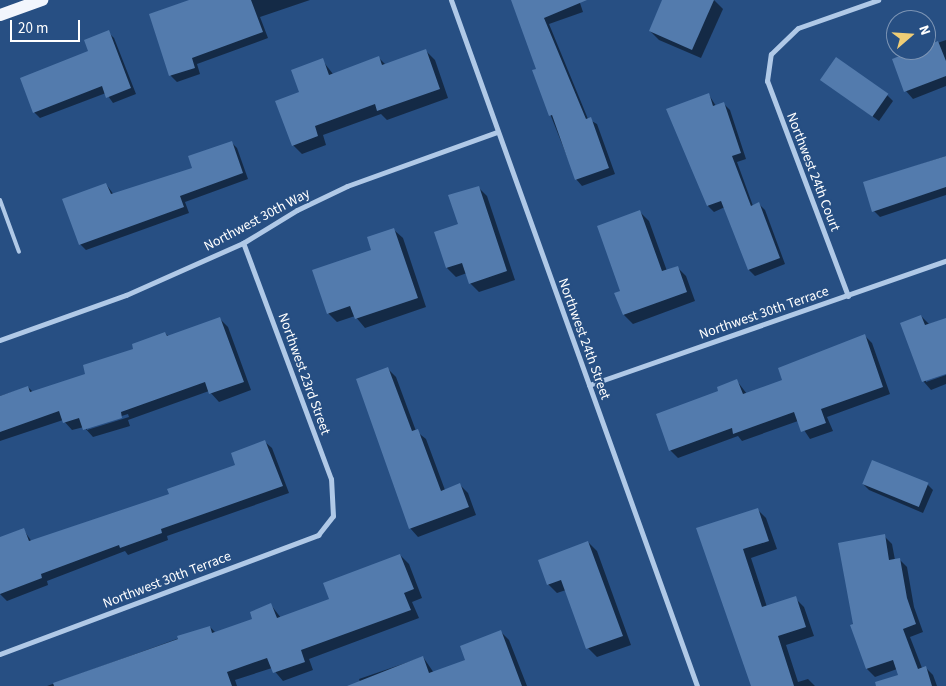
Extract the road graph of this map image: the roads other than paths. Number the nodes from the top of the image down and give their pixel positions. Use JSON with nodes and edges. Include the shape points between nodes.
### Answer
{"nodes":[{"id":1,"x":42,"y":0,"type":"edge"},
{"id":2,"x":451,"y":0,"type":"edge"},
{"id":3,"x":878,"y":0,"type":"edge"},
{"id":4,"x":0,"y":15,"type":"edge"},
{"id":5,"x":496,"y":132,"type":"junction"},
{"id":6,"x":0,"y":200,"type":"edge"},
{"id":7,"x":243,"y":243,"type":"junction"},
{"id":8,"x":19,"y":252,"type":"dead end"},
{"id":9,"x":946,"y":261,"type":"edge"},
{"id":10,"x":848,"y":296,"type":"junction"},
{"id":11,"x":0,"y":340,"type":"edge"},
{"id":12,"x":589,"y":385,"type":"junction"},
{"id":13,"x":333,"y":516,"type":"joint"},
{"id":14,"x":0,"y":654,"type":"edge"},
{"id":15,"x":696,"y":686,"type":"edge"}],
"edges":[{"from":1,"to":4,"type":"main road"},
{"from":2,"to":5,"type":"street","name":"Northwest 24th Street"},
{"from":3,"to":10,"type":"street","name":"Northwest 24th Court","via":[[798,28],[771,54],[767,82]]},
{"from":5,"to":7,"type":"street","name":"Northwest 30th Way","via":[[347,186],[297,210]]},
{"from":5,"to":12,"type":"street","name":"Northwest 24th Street"},
{"from":6,"to":8,"type":"lane"},
{"from":7,"to":11,"type":"street","name":"Northwest 30th Way","via":[[126,295]]},
{"from":7,"to":13,"type":"street","name":"Northwest 23rd Street","via":[[331,478]]},
{"from":9,"to":10,"type":"street","name":"Northwest 30th Terrace"},
{"from":10,"to":12,"type":"street","name":"Northwest 30th Terrace"},
{"from":12,"to":15,"type":"street","name":"Northwest 24th Street"},
{"from":13,"to":14,"type":"street","name":"Northwest 30th Terrace","via":[[318,535]]}]}
